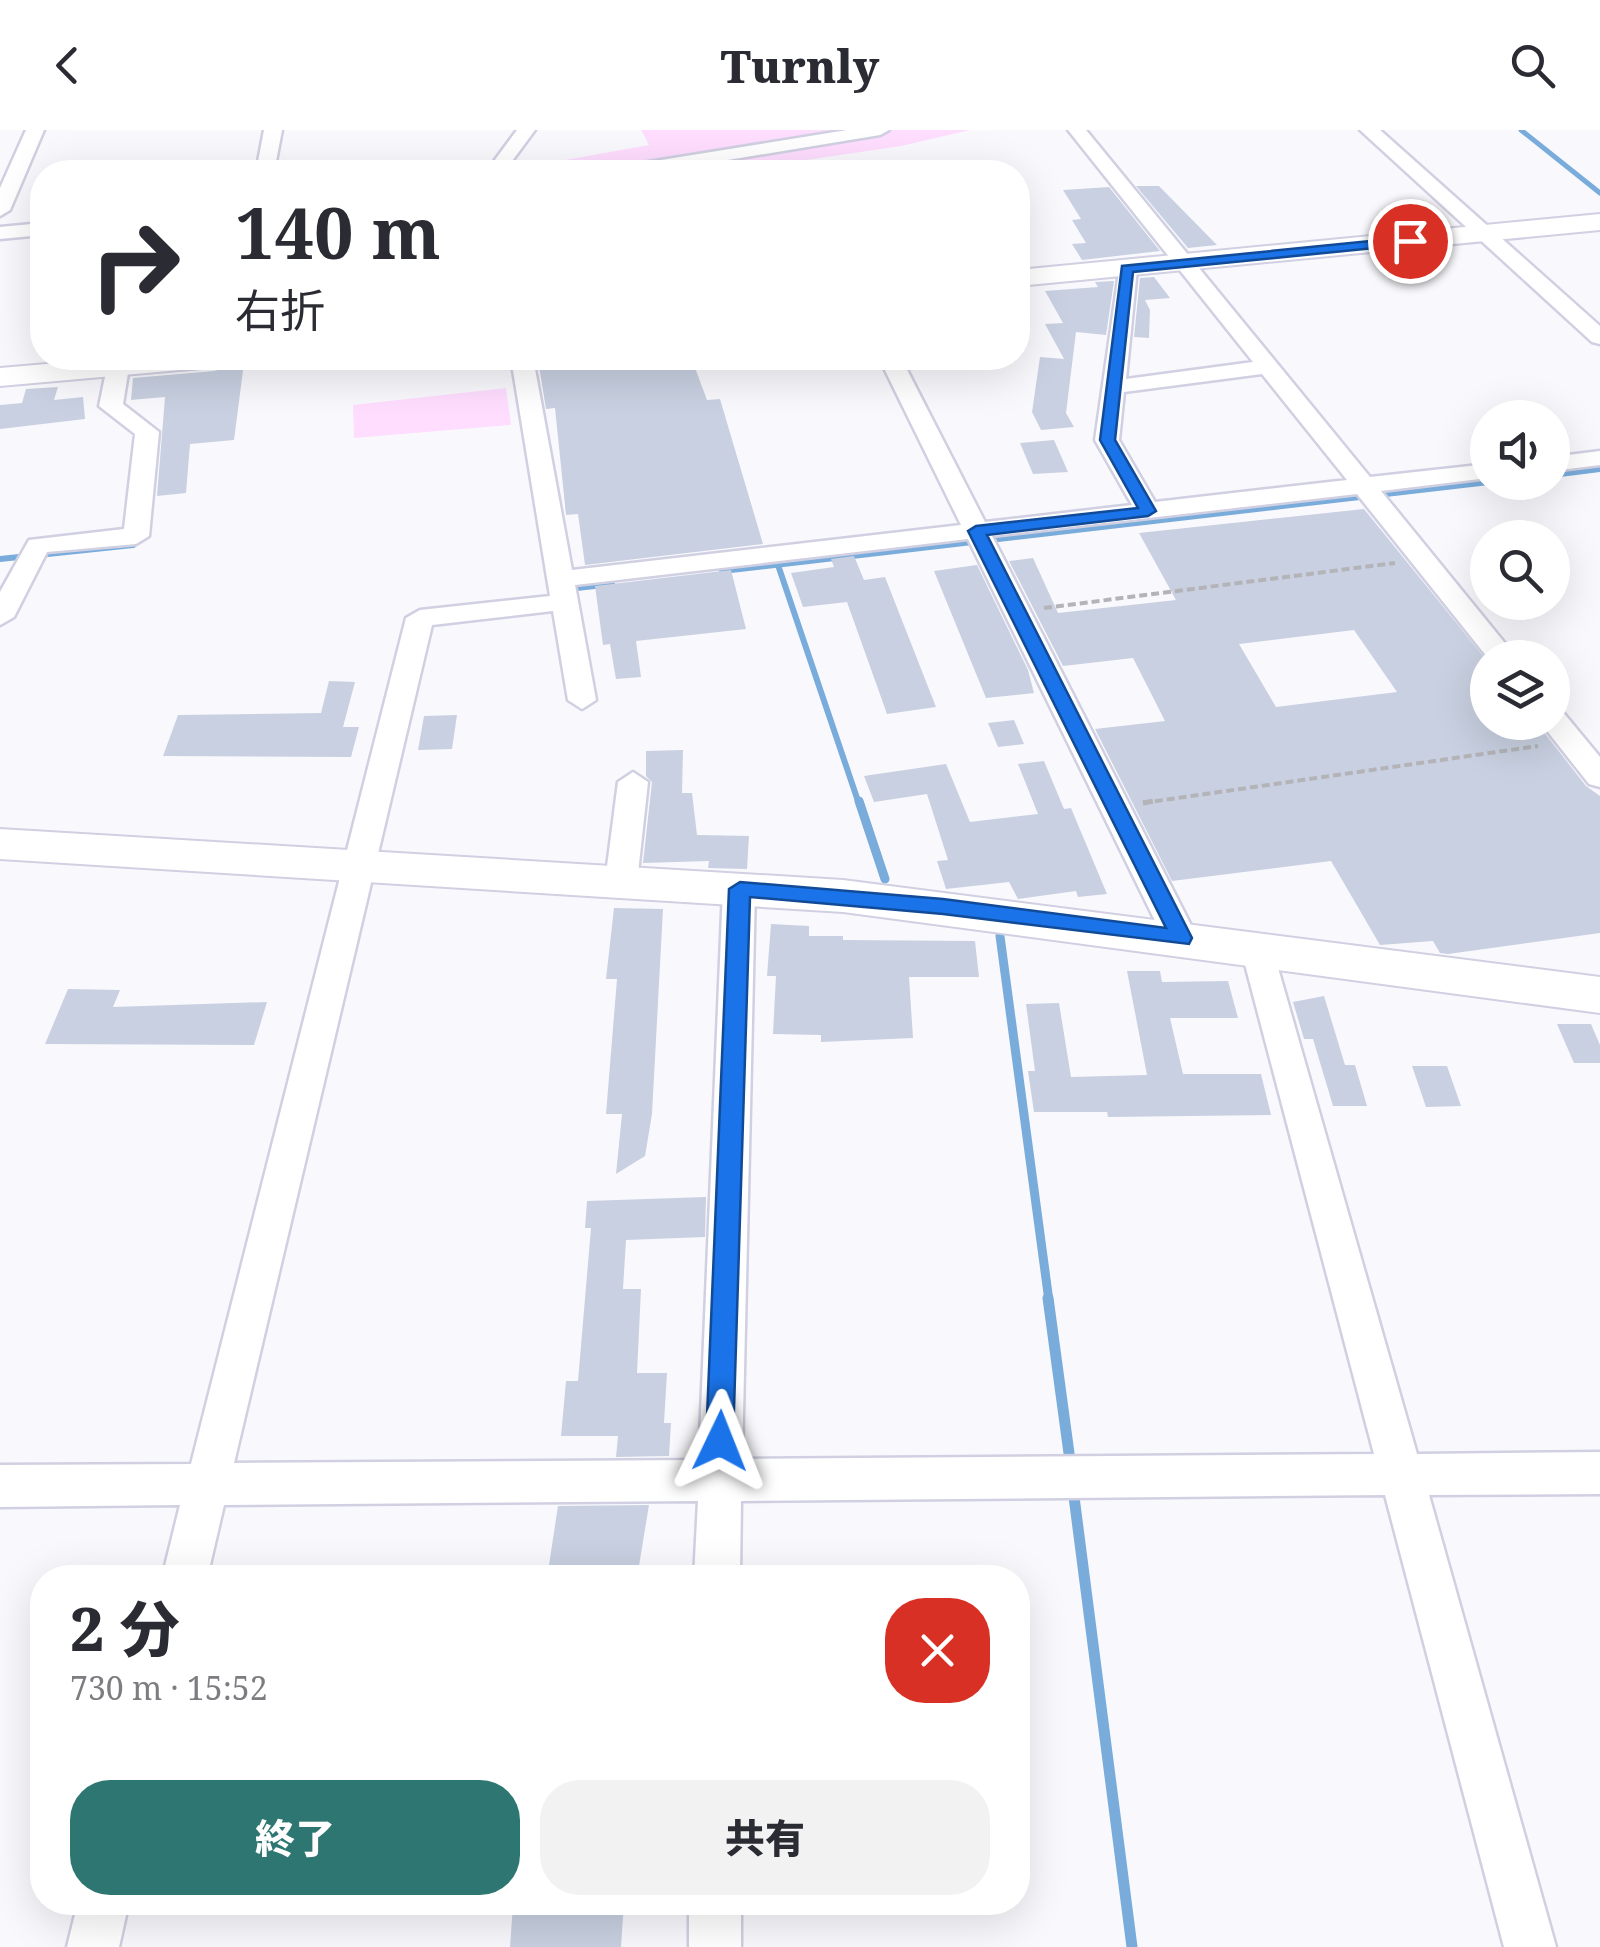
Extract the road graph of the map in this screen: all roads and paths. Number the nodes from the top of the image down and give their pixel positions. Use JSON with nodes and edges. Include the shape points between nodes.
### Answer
{"nodes":[{"id":1,"x":36,"y":130,"type":"edge"},
{"id":2,"x":273,"y":130,"type":"edge"},
{"id":3,"x":526,"y":130,"type":"edge"},
{"id":4,"x":880,"y":130,"type":"edge"},
{"id":5,"x":1077,"y":130,"type":"edge"},
{"id":6,"x":1369,"y":130,"type":"edge"},
{"id":7,"x":267,"y":160,"type":"edge"},
{"id":8,"x":504,"y":160,"type":"edge"},
{"id":9,"x":701,"y":160,"type":"edge"},
{"id":10,"x":0,"y":210,"type":"edge"},
{"id":11,"x":1600,"y":222,"type":"edge"},
{"id":12,"x":30,"y":230,"type":"edge"},
{"id":13,"x":1486,"y":233,"type":"junction"},
{"id":14,"x":0,"y":234,"type":"edge"},
{"id":15,"x":1184,"y":263,"type":"junction"},
{"id":16,"x":1127,"y":269,"type":"junction"},
{"id":17,"x":1030,"y":277,"type":"edge"},
{"id":18,"x":1600,"y":337,"type":"edge"},
{"id":19,"x":1268,"y":367,"type":"junction"},
{"id":20,"x":83,"y":370,"type":"edge"},
{"id":21,"x":117,"y":370,"type":"edge"},
{"id":22,"x":524,"y":370,"type":"edge"},
{"id":23,"x":896,"y":370,"type":"edge"},
{"id":24,"x":0,"y":377,"type":"edge"},
{"id":25,"x":1113,"y":386,"type":"junction"},
{"id":26,"x":1600,"y":458,"type":"edge"},
{"id":27,"x":1570,"y":462,"type":"edge"},
{"id":28,"x":1470,"y":474,"type":"edge"},
{"id":29,"x":1365,"y":486,"type":"junction"},
{"id":30,"x":1148,"y":511,"type":"junction"},
{"id":31,"x":976,"y":531,"type":"junction"},
{"id":32,"x":1424,"y":559,"type":"junction"},
{"id":33,"x":564,"y":592,"type":"junction"},
{"id":34,"x":1016,"y":611,"type":"junction"},
{"id":35,"x":0,"y":617,"type":"edge"},
{"id":36,"x":1489,"y":640,"type":"edge"},
{"id":37,"x":582,"y":700,"type":"dead end"},
{"id":38,"x":1504,"y":740,"type":"edge"},
{"id":39,"x":1570,"y":740,"type":"edge"},
{"id":40,"x":1600,"y":777,"type":"edge"},
{"id":41,"x":633,"y":782,"type":"dead end"},
{"id":42,"x":1115,"y":807,"type":"junction"},
{"id":43,"x":0,"y":844,"type":"edge"},
{"id":44,"x":359,"y":866,"type":"junction"},
{"id":45,"x":621,"y":882,"type":"junction"},
{"id":46,"x":740,"y":889,"type":"junction"},
{"id":47,"x":1181,"y":938,"type":"junction"},
{"id":48,"x":1258,"y":949,"type":"junction"},
{"id":49,"x":1600,"y":995,"type":"edge"},
{"id":50,"x":1600,"y":1473,"type":"edge"},
{"id":51,"x":1400,"y":1474,"type":"junction"},
{"id":52,"x":718,"y":1480,"type":"junction"},
{"id":53,"x":207,"y":1485,"type":"junction"},
{"id":54,"x":0,"y":1486,"type":"edge"},
{"id":55,"x":187,"y":1565,"type":"edge"},
{"id":56,"x":718,"y":1565,"type":"edge"},
{"id":57,"x":101,"y":1915,"type":"edge"},
{"id":58,"x":715,"y":1915,"type":"edge"},
{"id":59,"x":93,"y":1947,"type":"edge"},
{"id":60,"x":714,"y":1947,"type":"edge"},
{"id":61,"x":1530,"y":1947,"type":"edge"}],
"edges":[{"from":1,"to":10,"type":"street"},
{"from":2,"to":7,"type":"street"},
{"from":3,"to":8,"type":"street"},
{"from":4,"to":9,"type":"street"},
{"from":5,"to":15,"type":"street"},
{"from":6,"to":13,"type":"street"},
{"from":11,"to":13,"type":"street"},
{"from":12,"to":14,"type":"street"},
{"from":13,"to":15,"type":"street"},
{"from":13,"to":18,"type":"street"},
{"from":15,"to":16,"type":"street"},
{"from":15,"to":19,"type":"street"},
{"from":16,"to":17,"type":"street"},
{"from":16,"to":25,"type":"street"},
{"from":19,"to":25,"type":"street"},
{"from":19,"to":29,"type":"street"},
{"from":20,"to":24,"type":"street"},
{"from":21,"to":35,"type":"street","via":[[111,406],[147,432],[136,536],[38,545]]},
{"from":22,"to":33,"type":"street"},
{"from":23,"to":31,"type":"street"},
{"from":25,"to":30,"type":"street","via":[[1107,440]]},
{"from":26,"to":27,"type":"street"},
{"from":28,"to":29,"type":"street"},
{"from":29,"to":30,"type":"street"},
{"from":29,"to":32,"type":"street"},
{"from":30,"to":31,"type":"street"},
{"from":31,"to":33,"type":"street"},
{"from":31,"to":34,"type":"street"},
{"from":32,"to":34,"type":"path"},
{"from":32,"to":36,"type":"street"},
{"from":33,"to":37,"type":"street"},
{"from":33,"to":44,"type":"street","via":[[420,618]]},
{"from":34,"to":42,"type":"street"},
{"from":38,"to":42,"type":"path"},
{"from":39,"to":40,"type":"street"},
{"from":41,"to":45,"type":"street"},
{"from":42,"to":47,"type":"street"},
{"from":43,"to":44,"type":"street"},
{"from":44,"to":45,"type":"street"},
{"from":44,"to":53,"type":"street"},
{"from":45,"to":46,"type":"street"},
{"from":46,"to":47,"type":"street","via":[[943,906]]},
{"from":46,"to":52,"type":"street"},
{"from":47,"to":48,"type":"street"},
{"from":48,"to":49,"type":"street"},
{"from":48,"to":51,"type":"street"},
{"from":50,"to":51,"type":"street"},
{"from":51,"to":52,"type":"street"},
{"from":51,"to":61,"type":"street"},
{"from":52,"to":53,"type":"street"},
{"from":52,"to":56,"type":"street"},
{"from":53,"to":54,"type":"street"},
{"from":53,"to":55,"type":"street"},
{"from":57,"to":59,"type":"street"},
{"from":58,"to":60,"type":"street"}]}
